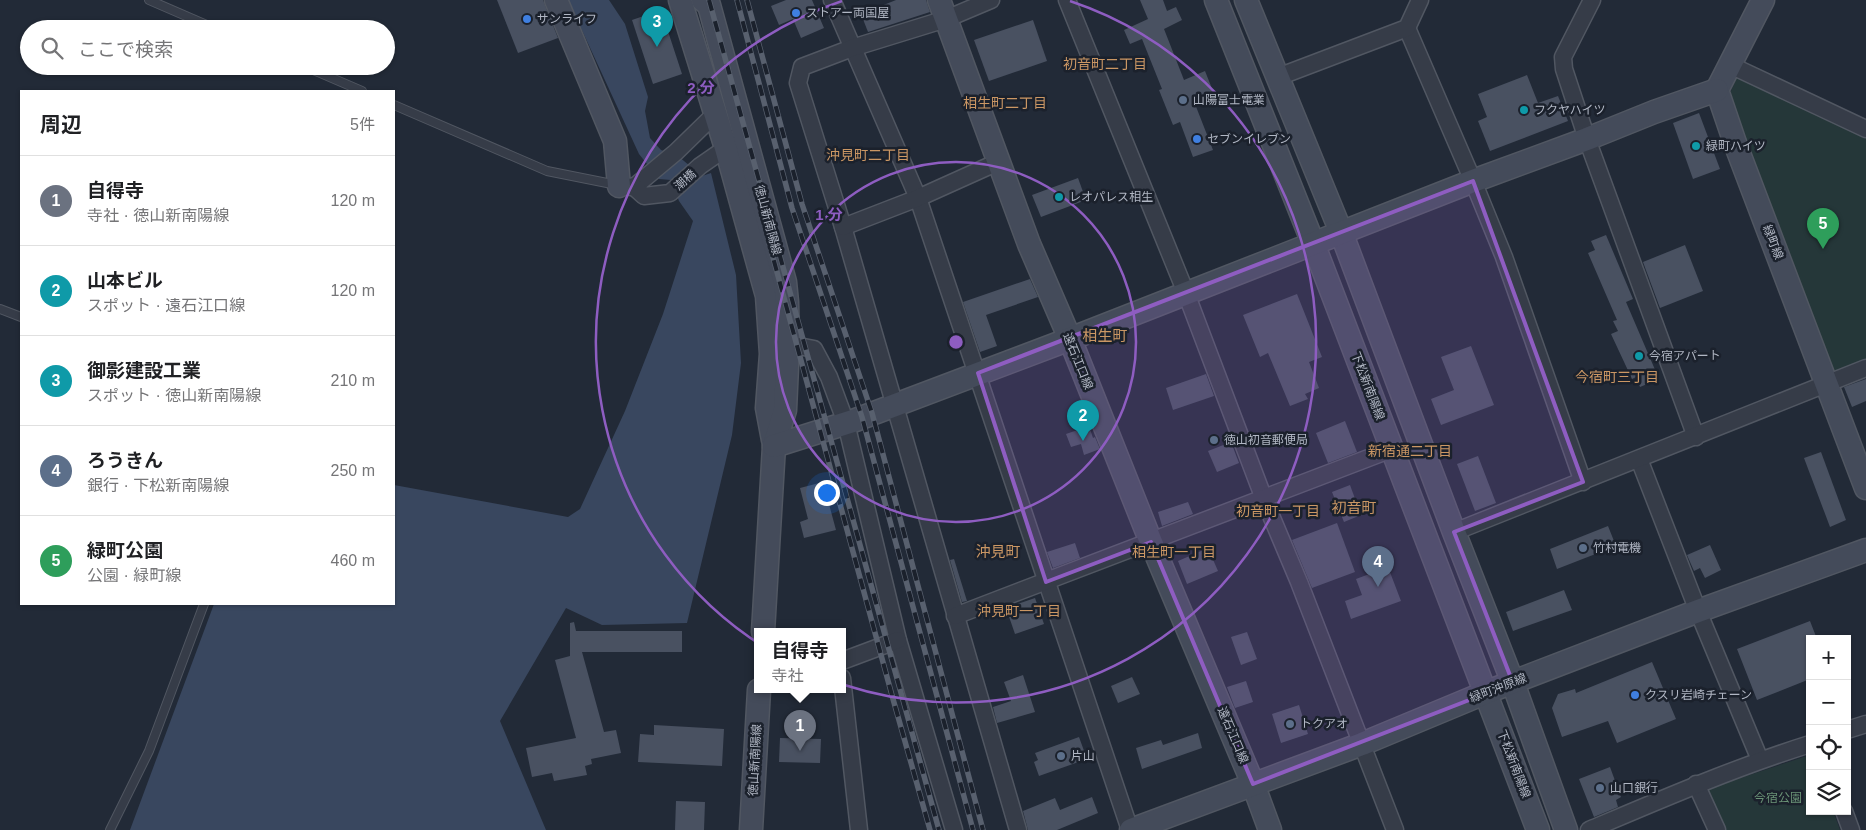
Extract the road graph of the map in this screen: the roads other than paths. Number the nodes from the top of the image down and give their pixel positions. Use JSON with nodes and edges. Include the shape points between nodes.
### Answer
{"nodes":[{"id":1,"x":149,"y":0,"type":"edge"},
{"id":2,"x":556,"y":0,"type":"edge"},
{"id":3,"x":680,"y":0,"type":"edge"},
{"id":4,"x":703,"y":0,"type":"edge"},
{"id":5,"x":832,"y":0,"type":"edge"},
{"id":6,"x":991,"y":0,"type":"edge"},
{"id":7,"x":1067,"y":0,"type":"edge"},
{"id":8,"x":1216,"y":0,"type":"edge"},
{"id":9,"x":1246,"y":0,"type":"edge"},
{"id":10,"x":1420,"y":0,"type":"edge"},
{"id":11,"x":1592,"y":0,"type":"edge"},
{"id":12,"x":1763,"y":0,"type":"edge"},
{"id":13,"x":943,"y":10,"type":"edge"},
{"id":14,"x":195,"y":20,"type":"edge"},
{"id":15,"x":1407,"y":28,"type":"junction"},
{"id":16,"x":852,"y":48,"type":"junction"},
{"id":17,"x":1730,"y":65,"type":"junction"},
{"id":18,"x":325,"y":75,"type":"edge"},
{"id":19,"x":1278,"y":77,"type":"junction"},
{"id":20,"x":360,"y":90,"type":"edge"},
{"id":21,"x":1717,"y":90,"type":"junction"},
{"id":22,"x":395,"y":107,"type":"edge"},
{"id":23,"x":714,"y":114,"type":"junction"},
{"id":24,"x":1866,"y":129,"type":"edge"},
{"id":25,"x":1587,"y":139,"type":"junction"},
{"id":26,"x":726,"y":148,"type":"junction"},
{"id":27,"x":998,"y":162,"type":"junction"},
{"id":28,"x":1473,"y":181,"type":"junction"},
{"id":29,"x":627,"y":186,"type":"junction"},
{"id":30,"x":918,"y":198,"type":"junction"},
{"id":31,"x":843,"y":227,"type":"junction"},
{"id":32,"x":1342,"y":232,"type":"junction"},
{"id":33,"x":1313,"y":243,"type":"junction"},
{"id":34,"x":1186,"y":293,"type":"junction"},
{"id":35,"x":0,"y":309,"type":"edge"},
{"id":36,"x":20,"y":318,"type":"edge"},
{"id":37,"x":1070,"y":339,"type":"junction"},
{"id":38,"x":788,"y":344,"type":"junction"},
{"id":39,"x":1866,"y":368,"type":"edge"},
{"id":40,"x":978,"y":373,"type":"junction"},
{"id":41,"x":1827,"y":385,"type":"junction"},
{"id":42,"x":893,"y":405,"type":"junction"},
{"id":43,"x":846,"y":423,"type":"junction"},
{"id":44,"x":1696,"y":437,"type":"junction"},
{"id":45,"x":774,"y":446,"type":"junction"},
{"id":46,"x":1392,"y":449,"type":"junction"},
{"id":47,"x":1639,"y":459,"type":"junction"},
{"id":48,"x":1583,"y":482,"type":"junction"},
{"id":49,"x":1866,"y":488,"type":"edge"},
{"id":50,"x":1264,"y":499,"type":"junction"},
{"id":51,"x":1454,"y":532,"type":"junction"},
{"id":52,"x":1151,"y":542,"type":"junction"},
{"id":53,"x":1866,"y":550,"type":"edge"},
{"id":54,"x":1046,"y":582,"type":"junction"},
{"id":55,"x":204,"y":605,"type":"edge"},
{"id":56,"x":1698,"y":611,"type":"junction"},
{"id":57,"x":955,"y":616,"type":"junction"},
{"id":58,"x":763,"y":628,"type":"edge"},
{"id":59,"x":898,"y":640,"type":"junction"},
{"id":60,"x":846,"y":660,"type":"edge"},
{"id":61,"x":1513,"y":682,"type":"junction"},
{"id":62,"x":1487,"y":692,"type":"junction"},
{"id":63,"x":760,"y":693,"type":"edge"},
{"id":64,"x":844,"y":693,"type":"edge"},
{"id":65,"x":1866,"y":724,"type":"edge"},
{"id":66,"x":1851,"y":729,"type":"edge"},
{"id":67,"x":1362,"y":744,"type":"junction"},
{"id":68,"x":1806,"y":745,"type":"edge"},
{"id":69,"x":1760,"y":760,"type":"junction"},
{"id":70,"x":1253,"y":784,"type":"junction"},
{"id":71,"x":1696,"y":784,"type":"junction"},
{"id":72,"x":1845,"y":815,"type":"edge"},
{"id":73,"x":110,"y":830,"type":"edge"},
{"id":74,"x":751,"y":830,"type":"edge"},
{"id":75,"x":859,"y":830,"type":"edge"},
{"id":76,"x":954,"y":830,"type":"edge"},
{"id":77,"x":1018,"y":830,"type":"edge"},
{"id":78,"x":1130,"y":830,"type":"edge"},
{"id":79,"x":1270,"y":830,"type":"edge"},
{"id":80,"x":1395,"y":830,"type":"edge"},
{"id":81,"x":1538,"y":830,"type":"edge"},
{"id":82,"x":1566,"y":830,"type":"edge"},
{"id":83,"x":1589,"y":830,"type":"edge"},
{"id":84,"x":1717,"y":830,"type":"edge"},
{"id":85,"x":1851,"y":830,"type":"edge"}],
"edges":[{"from":1,"to":14,"type":"lane"},
{"from":2,"to":29,"type":"street","via":[[615,141]]},
{"from":3,"to":23,"type":"street","name":"徳山新南陽線"},
{"from":4,"to":38,"type":"street","name":"徳山新南陽線","via":[[709,5],[785,282]]},
{"from":5,"to":16,"type":"street"},
{"from":6,"to":13,"type":"street"},
{"from":7,"to":34,"type":"street"},
{"from":8,"to":33,"type":"street","name":"下松新南陽線"},
{"from":9,"to":19,"type":"street"},
{"from":10,"to":15,"type":"street"},
{"from":11,"to":25,"type":"street","via":[[1562,57]]},
{"from":12,"to":17,"type":"street"},
{"from":13,"to":16,"type":"street"},
{"from":13,"to":27,"type":"street","name":"遠石江口線"},
{"from":15,"to":19,"type":"street"},
{"from":15,"to":28,"type":"street"},
{"from":16,"to":30,"type":"street"},
{"from":16,"to":31,"type":"street","via":[[802,67],[798,83]]},
{"from":17,"to":21,"type":"street"},
{"from":17,"to":24,"type":"street"},
{"from":18,"to":20,"type":"lane"},
{"from":19,"to":32,"type":"street"},
{"from":21,"to":25,"type":"street"},
{"from":21,"to":41,"type":"street","name":"緑町線"},
{"from":22,"to":29,"type":"lane","via":[[547,171]]},
{"from":23,"to":26,"type":"street","name":"徳山新南陽線"},
{"from":23,"to":29,"type":"street","via":[[650,175]]},
{"from":25,"to":28,"type":"street"},
{"from":25,"to":44,"type":"street"},
{"from":26,"to":29,"type":"street","name":"潮橋","via":[[670,193],[644,196]]},
{"from":26,"to":45,"type":"street","name":"徳山新南陽線","via":[[767,296],[771,354],[767,408]]},
{"from":27,"to":30,"type":"street"},
{"from":27,"to":37,"type":"street","name":"遠石江口線"},
{"from":28,"to":32,"type":"street"},
{"from":28,"to":48,"type":"street","via":[[1504,257]]},
{"from":30,"to":31,"type":"street"},
{"from":30,"to":40,"type":"street"},
{"from":31,"to":42,"type":"street"},
{"from":32,"to":33,"type":"street"},
{"from":32,"to":51,"type":"street"},
{"from":33,"to":34,"type":"street"},
{"from":33,"to":46,"type":"street","name":"下松新南陽線"},
{"from":34,"to":37,"type":"street"},
{"from":34,"to":50,"type":"street"},
{"from":35,"to":36,"type":"lane"},
{"from":37,"to":40,"type":"street"},
{"from":37,"to":52,"type":"street","name":"遠石江口線"},
{"from":38,"to":43,"type":"street","via":[[814,349],[829,377]]},
{"from":38,"to":45,"type":"street","name":"徳山新南陽線","via":[[785,410]]},
{"from":39,"to":41,"type":"street"},
{"from":40,"to":42,"type":"street"},
{"from":40,"to":54,"type":"street"},
{"from":41,"to":44,"type":"street"},
{"from":41,"to":49,"type":"street","name":"緑町線"},
{"from":42,"to":43,"type":"street"},
{"from":42,"to":57,"type":"street"},
{"from":43,"to":45,"type":"street"},
{"from":43,"to":59,"type":"street"},
{"from":44,"to":47,"type":"street"},
{"from":45,"to":58,"type":"street","name":"徳山新南陽線"},
{"from":46,"to":50,"type":"street"},
{"from":46,"to":62,"type":"street","name":"下松新南陽線"},
{"from":47,"to":48,"type":"street"},
{"from":47,"to":56,"type":"street"},
{"from":48,"to":51,"type":"street"},
{"from":50,"to":52,"type":"street"},
{"from":50,"to":67,"type":"street"},
{"from":51,"to":61,"type":"street"},
{"from":52,"to":54,"type":"street"},
{"from":52,"to":70,"type":"street","name":"遠石江口線"},
{"from":53,"to":56,"type":"street","name":"緑町沖原線"},
{"from":54,"to":57,"type":"street"},
{"from":54,"to":78,"type":"street"},
{"from":55,"to":73,"type":"lane","via":[[149,752]]},
{"from":56,"to":61,"type":"street","name":"緑町沖原線"},
{"from":56,"to":69,"type":"street"},
{"from":57,"to":77,"type":"street"},
{"from":59,"to":60,"type":"street"},
{"from":59,"to":76,"type":"street"},
{"from":61,"to":62,"type":"street","name":"緑町沖原線"},
{"from":61,"to":82,"type":"street"},
{"from":62,"to":67,"type":"street","name":"緑町沖原線"},
{"from":62,"to":81,"type":"street","name":"下松新南陽線"},
{"from":63,"to":74,"type":"street","name":"徳山新南陽線"},
{"from":64,"to":75,"type":"street"},
{"from":65,"to":66,"type":"street"},
{"from":67,"to":70,"type":"street","name":"緑町沖原線"},
{"from":67,"to":80,"type":"street"},
{"from":68,"to":69,"type":"street"},
{"from":69,"to":71,"type":"street"},
{"from":70,"to":78,"type":"street","name":"緑町沖原線"},
{"from":70,"to":79,"type":"street","name":"遠石江口線"},
{"from":71,"to":83,"type":"street"},
{"from":71,"to":84,"type":"street"},
{"from":72,"to":85,"type":"street"}]}
